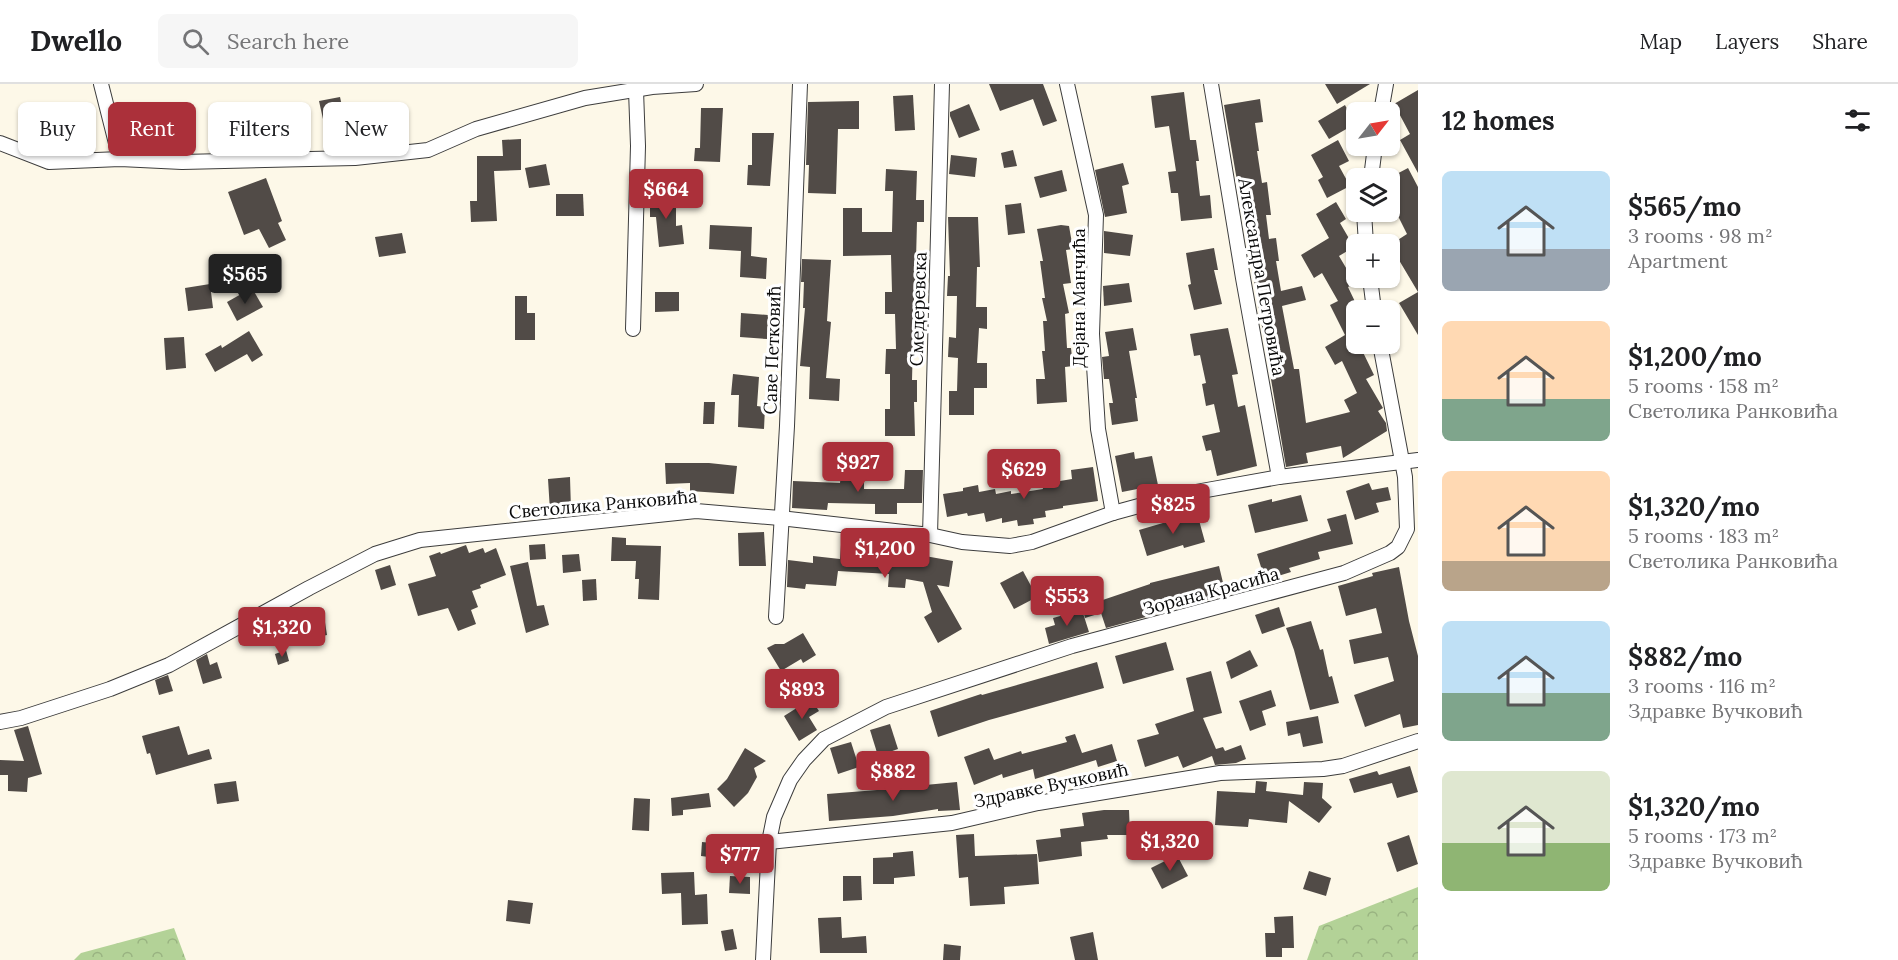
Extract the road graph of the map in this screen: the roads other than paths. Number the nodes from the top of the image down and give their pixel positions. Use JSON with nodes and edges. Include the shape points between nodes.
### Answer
{"nodes":[{"id":1,"x":101,"y":84,"type":"edge"},
{"id":2,"x":696,"y":84,"type":"edge"},
{"id":3,"x":800,"y":84,"type":"edge"},
{"id":4,"x":942,"y":84,"type":"edge"},
{"id":5,"x":1067,"y":84,"type":"edge"},
{"id":6,"x":1211,"y":84,"type":"edge"},
{"id":7,"x":1386,"y":84,"type":"edge"},
{"id":8,"x":636,"y":90,"type":"junction"},
{"id":9,"x":1383,"y":102,"type":"edge"},
{"id":10,"x":0,"y":143,"type":"edge"},
{"id":11,"x":120,"y":159,"type":"junction"},
{"id":12,"x":633,"y":329,"type":"dead end"},
{"id":13,"x":1382,"y":354,"type":"edge"},
{"id":14,"x":1418,"y":460,"type":"edge"},
{"id":15,"x":1402,"y":461,"type":"junction"},
{"id":16,"x":1279,"y":477,"type":"junction"},
{"id":17,"x":1113,"y":513,"type":"junction"},
{"id":18,"x":780,"y":518,"type":"junction"},
{"id":19,"x":930,"y":535,"type":"junction"},
{"id":20,"x":776,"y":617,"type":"dead end"},
{"id":21,"x":0,"y":722,"type":"edge"},
{"id":22,"x":1418,"y":741,"type":"edge"},
{"id":23,"x":769,"y":842,"type":"junction"},
{"id":24,"x":763,"y":960,"type":"edge"}],
"edges":[{"from":1,"to":11,"type":"street"},
{"from":2,"to":8,"type":"street"},
{"from":3,"to":18,"type":"street","name":"Саве Петковић"},
{"from":4,"to":19,"type":"street","name":"Смедеревска"},
{"from":5,"to":17,"type":"street","name":"Дејана Манчића","via":[[1096,215],[1092,334],[1098,429]]},
{"from":6,"to":16,"type":"street","name":"Александра Петровића"},
{"from":7,"to":9,"type":"street"},
{"from":8,"to":11,"type":"street","via":[[585,98],[476,129],[428,150],[355,158],[183,162]]},
{"from":8,"to":12,"type":"street"},
{"from":10,"to":11,"type":"street","via":[[50,162]]},
{"from":13,"to":15,"type":"street","name":"Зорана Красића"},
{"from":14,"to":15,"type":"street","name":"Светолика Ранковића"},
{"from":15,"to":16,"type":"street","name":"Светолика Ранковића"},
{"from":15,"to":23,"type":"street","name":"Зорана Красића","via":[[1407,528],[1398,547],[1381,559],[1316,581],[1072,646],[886,707],[825,739],[804,760],[781,798]]},
{"from":16,"to":17,"type":"street","name":"Светолика Ранковића","via":[[1179,495]]},
{"from":17,"to":19,"type":"street","name":"Светолика Ранковића","via":[[1048,537],[1010,546]]},
{"from":18,"to":19,"type":"street","name":"Светолика Ранковића"},
{"from":18,"to":20,"type":"street","name":"Саве Петковић"},
{"from":18,"to":21,"type":"street","name":"Светолика Ранковића","via":[[696,511],[420,540],[375,554],[170,665],[110,689]]},
{"from":22,"to":23,"type":"street","name":"Здравке Вучковић","via":[[1323,770],[1220,773],[1038,803],[952,823]]},
{"from":23,"to":24,"type":"street"}]}
